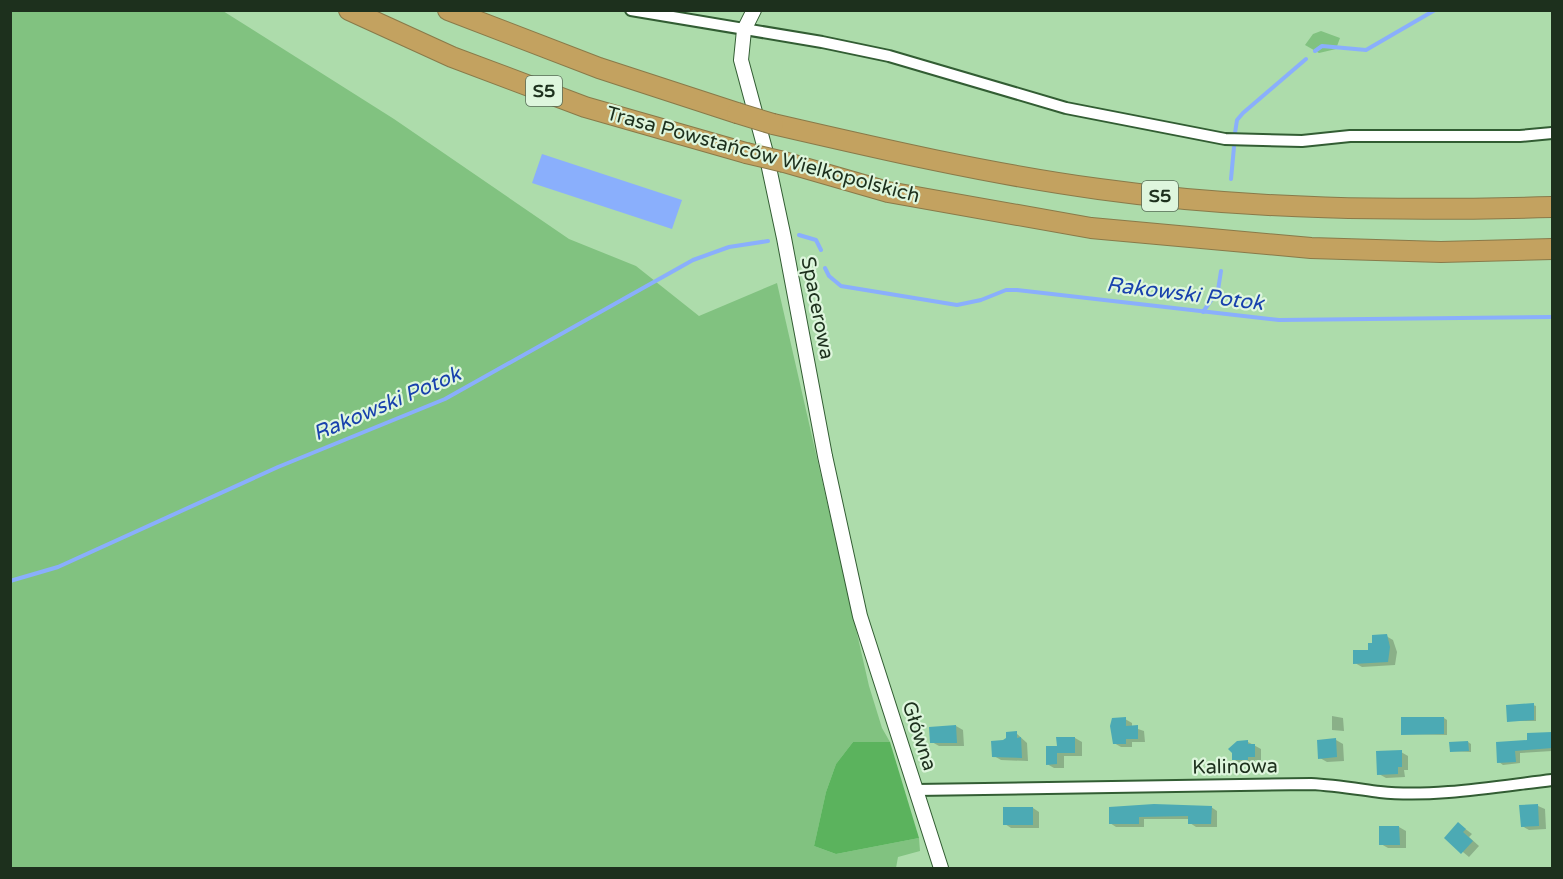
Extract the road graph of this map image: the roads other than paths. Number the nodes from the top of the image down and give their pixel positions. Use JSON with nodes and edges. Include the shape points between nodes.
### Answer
{"nodes":[{"id":1,"x":349,"y":10,"type":"edge"},
{"id":2,"x":448,"y":10,"type":"edge"},
{"id":3,"x":632,"y":10,"type":"edge"},
{"id":4,"x":754,"y":10,"type":"edge"},
{"id":5,"x":744,"y":30,"type":"junction"},
{"id":6,"x":1552,"y":133,"type":"edge"},
{"id":7,"x":1552,"y":207,"type":"edge"},
{"id":8,"x":1552,"y":249,"type":"edge"},
{"id":9,"x":860,"y":616,"type":"joint"},
{"id":10,"x":1552,"y":780,"type":"edge"},
{"id":11,"x":916,"y":790,"type":"junction"},
{"id":12,"x":941,"y":868,"type":"edge"}],
"edges":[{"from":1,"to":8,"type":"highway","name":"Trasa Powstańców Wielkopolskich","number":"S5","bridge":true,"via":[[452,57],[585,107],[888,192],[1091,228],[1311,248],[1441,252]]},
{"from":2,"to":7,"type":"highway","name":"Trasa Powstańców Wielkopolskich","number":"S5","bridge":true,"via":[[599,68],[738,113],[905,155],[1098,189],[1203,200],[1441,210]]},
{"from":3,"to":5,"type":"street"},
{"from":4,"to":5,"type":"street","name":"Spacerowa"},
{"from":5,"to":6,"type":"street","via":[[890,56],[1066,108],[1226,139],[1302,141],[1350,136]]},
{"from":5,"to":9,"type":"street","name":"Spacerowa","via":[[741,60],[765,149]]},
{"from":9,"to":11,"type":"street","name":"Główna"},
{"from":10,"to":11,"type":"street","name":"Kalinowa","via":[[1443,791],[1381,792],[1311,784]]},
{"from":11,"to":12,"type":"street","name":"Główna"}]}
